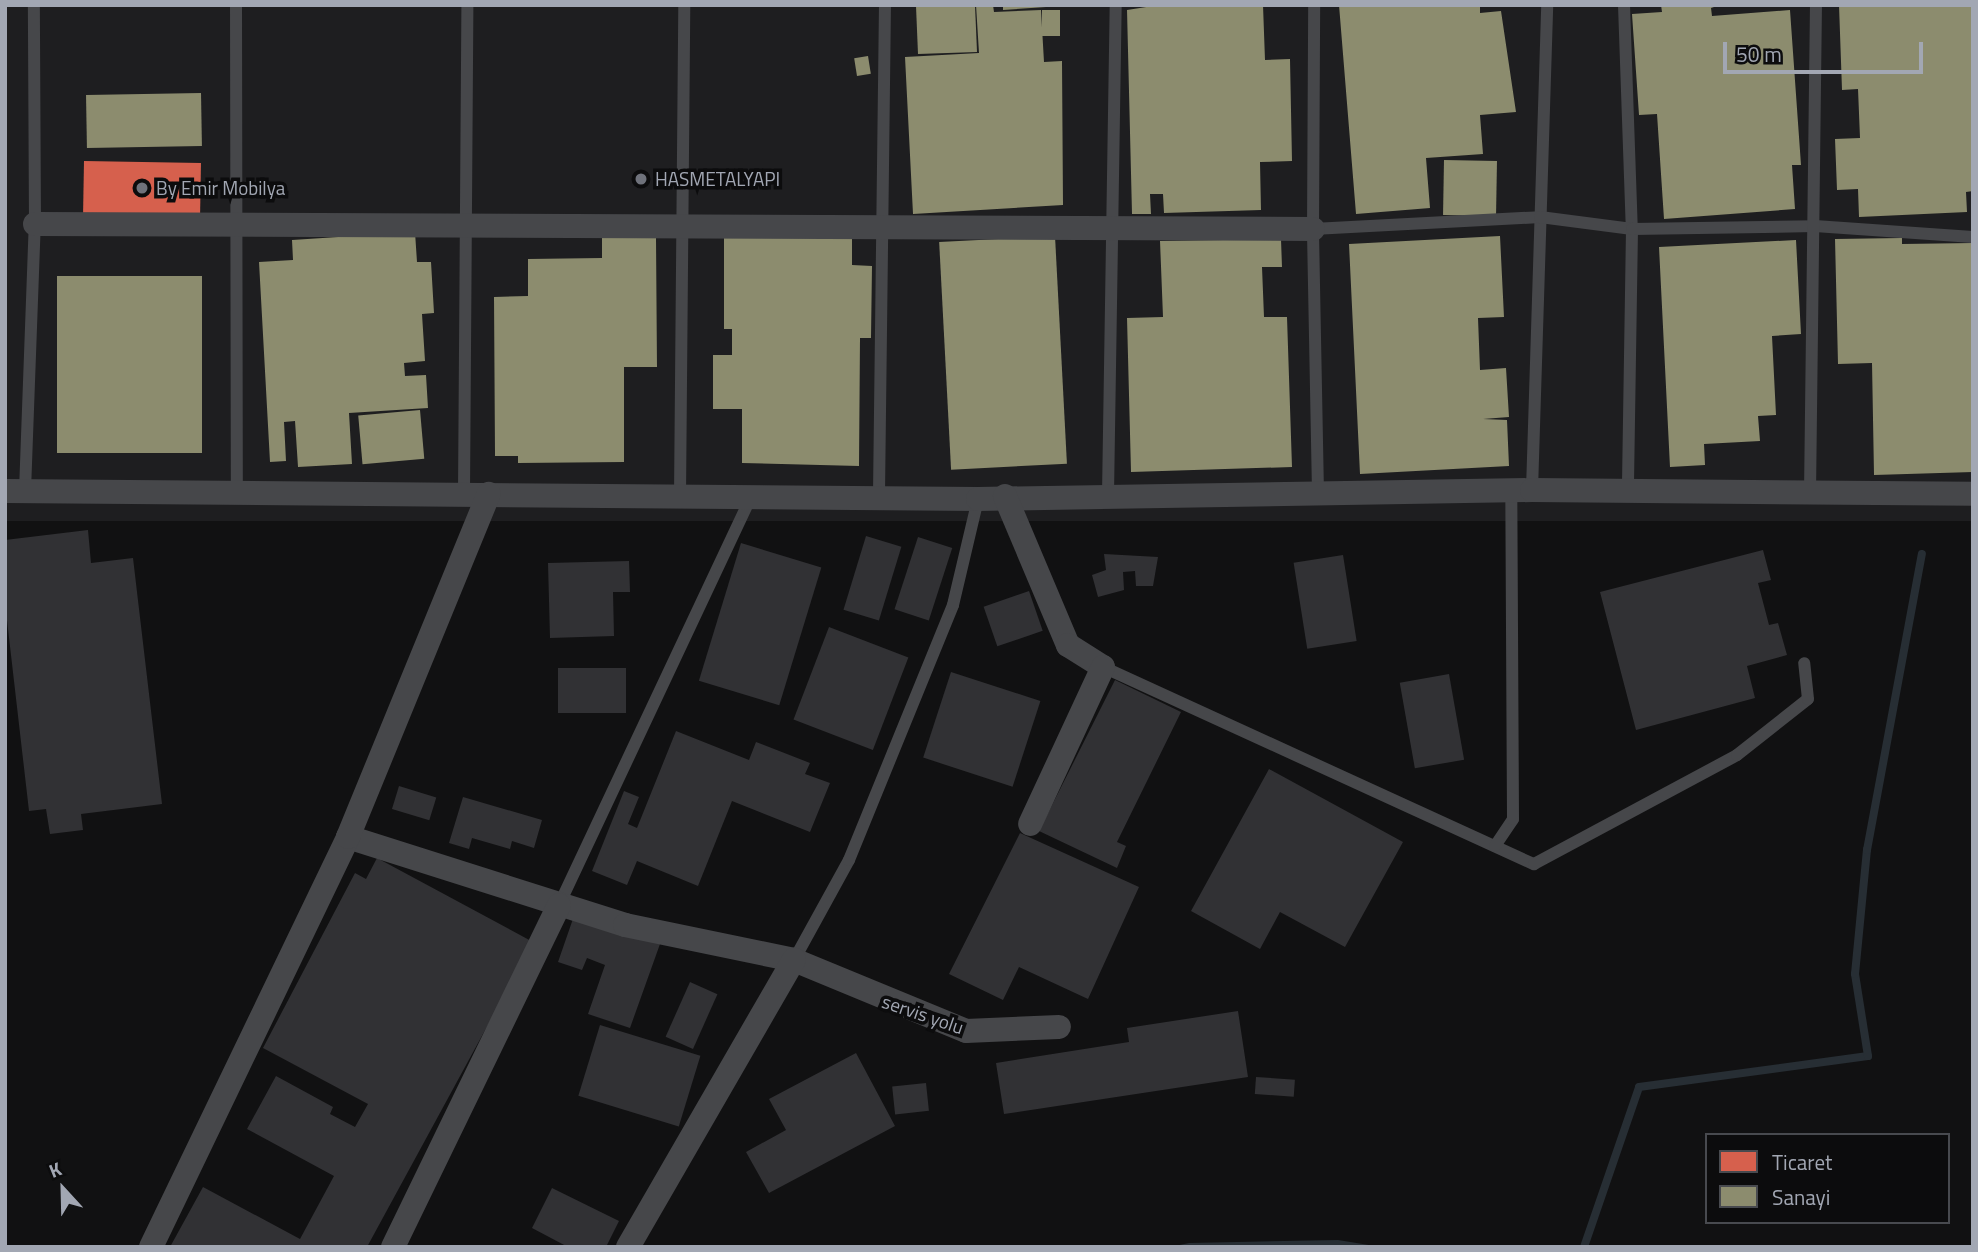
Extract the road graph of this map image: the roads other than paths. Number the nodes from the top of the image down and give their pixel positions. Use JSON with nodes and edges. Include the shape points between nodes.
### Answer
{"nodes":[{"id":1,"x":34,"y":5,"type":"edge"},
{"id":2,"x":236,"y":5,"type":"edge"},
{"id":3,"x":467,"y":5,"type":"edge"},
{"id":4,"x":684,"y":5,"type":"edge"},
{"id":5,"x":885,"y":5,"type":"edge"},
{"id":6,"x":1116,"y":5,"type":"edge"},
{"id":7,"x":1314,"y":5,"type":"edge"},
{"id":8,"x":1547,"y":5,"type":"edge"},
{"id":9,"x":1624,"y":5,"type":"edge"},
{"id":10,"x":1816,"y":5,"type":"edge"},
{"id":11,"x":1540,"y":217,"type":"junction"},
{"id":12,"x":884,"y":223,"type":"junction"},
{"id":13,"x":35,"y":224,"type":"junction"},
{"id":14,"x":464,"y":224,"type":"junction"},
{"id":15,"x":234,"y":225,"type":"junction"},
{"id":16,"x":683,"y":225,"type":"junction"},
{"id":17,"x":1112,"y":225,"type":"junction"},
{"id":18,"x":1815,"y":226,"type":"junction"},
{"id":19,"x":1313,"y":229,"type":"junction"},
{"id":20,"x":1632,"y":229,"type":"junction"},
{"id":21,"x":1973,"y":237,"type":"edge"},
{"id":22,"x":237,"y":489,"type":"junction"},
{"id":23,"x":1521,"y":490,"type":"junction"},
{"id":24,"x":15,"y":491,"type":"edge"},
{"id":25,"x":464,"y":493,"type":"junction"},
{"id":26,"x":1318,"y":493,"type":"junction"},
{"id":27,"x":489,"y":494,"type":"junction"},
{"id":28,"x":751,"y":495,"type":"junction"},
{"id":29,"x":880,"y":495,"type":"junction"},
{"id":30,"x":1108,"y":495,"type":"junction"},
{"id":31,"x":1628,"y":495,"type":"junction"},
{"id":32,"x":1810,"y":495,"type":"junction"},
{"id":33,"x":1973,"y":495,"type":"edge"},
{"id":34,"x":1005,"y":496,"type":"junction"},
{"id":35,"x":680,"y":497,"type":"junction"},
{"id":36,"x":978,"y":499,"type":"junction"},
{"id":37,"x":1804,"y":663,"type":"dead end"},
{"id":38,"x":1103,"y":667,"type":"junction"},
{"id":39,"x":1030,"y":824,"type":"dead end"},
{"id":40,"x":348,"y":837,"type":"junction"},
{"id":41,"x":1495,"y":846,"type":"junction"},
{"id":42,"x":559,"y":905,"type":"junction"},
{"id":43,"x":794,"y":960,"type":"junction"},
{"id":44,"x":1059,"y":1027,"type":"dead end"},
{"id":45,"x":151,"y":1247,"type":"edge"},
{"id":46,"x":393,"y":1247,"type":"edge"},
{"id":47,"x":628,"y":1247,"type":"edge"}],
"edges":[{"from":1,"to":13,"type":"lane"},
{"from":2,"to":15,"type":"lane"},
{"from":3,"to":14,"type":"lane"},
{"from":4,"to":16,"type":"lane"},
{"from":5,"to":12,"type":"lane"},
{"from":6,"to":17,"type":"lane"},
{"from":7,"to":19,"type":"lane"},
{"from":8,"to":11,"type":"lane"},
{"from":9,"to":20,"type":"lane"},
{"from":10,"to":18,"type":"lane"},
{"from":11,"to":19,"type":"lane"},
{"from":11,"to":20,"type":"lane"},
{"from":11,"to":23,"type":"lane"},
{"from":12,"to":16,"type":"street"},
{"from":12,"to":17,"type":"street"},
{"from":12,"to":29,"type":"lane"},
{"from":13,"to":15,"type":"street"},
{"from":13,"to":24,"type":"lane"},
{"from":14,"to":15,"type":"street"},
{"from":14,"to":16,"type":"street"},
{"from":14,"to":25,"type":"lane"},
{"from":15,"to":22,"type":"lane"},
{"from":16,"to":35,"type":"lane"},
{"from":17,"to":19,"type":"street"},
{"from":17,"to":30,"type":"lane"},
{"from":18,"to":20,"type":"lane"},
{"from":18,"to":21,"type":"lane"},
{"from":18,"to":32,"type":"lane"},
{"from":19,"to":26,"type":"lane"},
{"from":20,"to":31,"type":"lane"},
{"from":22,"to":24,"type":"street"},
{"from":22,"to":25,"type":"street"},
{"from":23,"to":26,"type":"street"},
{"from":23,"to":31,"type":"street"},
{"from":23,"to":41,"type":"lane","via":[[1513,819]]},
{"from":25,"to":27,"type":"street"},
{"from":26,"to":30,"type":"street"},
{"from":27,"to":35,"type":"street"},
{"from":27,"to":40,"type":"street"},
{"from":28,"to":29,"type":"street"},
{"from":28,"to":35,"type":"street"},
{"from":28,"to":42,"type":"lane"},
{"from":29,"to":36,"type":"street"},
{"from":30,"to":34,"type":"street"},
{"from":31,"to":32,"type":"street"},
{"from":32,"to":33,"type":"street"},
{"from":34,"to":36,"type":"street"},
{"from":34,"to":38,"type":"street","via":[[1068,645]]},
{"from":36,"to":43,"type":"lane","via":[[953,605],[849,860]]},
{"from":37,"to":41,"type":"lane","via":[[1808,699],[1737,755],[1534,864]]},
{"from":38,"to":39,"type":"street"},
{"from":38,"to":41,"type":"lane"},
{"from":40,"to":42,"type":"street","name":"servis yolu"},
{"from":40,"to":45,"type":"street"},
{"from":42,"to":43,"type":"street","name":"servis yolu","via":[[718,948]]},
{"from":42,"to":46,"type":"street"},
{"from":43,"to":44,"type":"street","name":"servis yolu","via":[[966,1031]]},
{"from":43,"to":47,"type":"street"}]}
